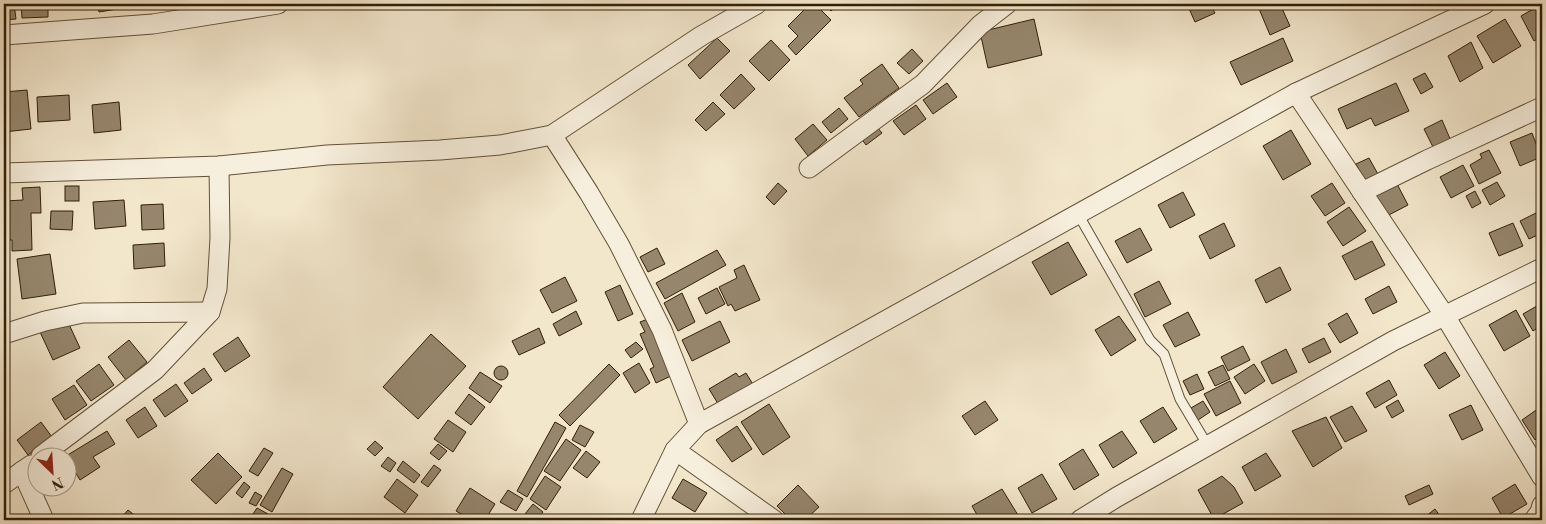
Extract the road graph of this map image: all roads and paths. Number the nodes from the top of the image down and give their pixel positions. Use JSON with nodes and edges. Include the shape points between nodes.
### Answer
{"nodes":[{"id":1,"x":278,"y":4,"type":"edge"},
{"id":2,"x":757,"y":4,"type":"edge"},
{"id":3,"x":1007,"y":4,"type":"edge"},
{"id":4,"x":1485,"y":4,"type":"edge"},
{"id":5,"x":4,"y":35,"type":"edge"},
{"id":6,"x":1296,"y":93,"type":"junction"},
{"id":7,"x":1542,"y":107,"type":"edge"},
{"id":8,"x":552,"y":135,"type":"junction"},
{"id":9,"x":220,"y":166,"type":"junction"},
{"id":10,"x":810,"y":168,"type":"dead end"},
{"id":11,"x":4,"y":173,"type":"edge"},
{"id":12,"x":1362,"y":192,"type":"junction"},
{"id":13,"x":1078,"y":214,"type":"junction"},
{"id":14,"x":1542,"y":268,"type":"edge"},
{"id":15,"x":210,"y":312,"type":"junction"},
{"id":16,"x":1445,"y":316,"type":"junction"},
{"id":17,"x":4,"y":334,"type":"edge"},
{"id":18,"x":699,"y":424,"type":"junction"},
{"id":19,"x":55,"y":446,"type":"edge"},
{"id":20,"x":1208,"y":446,"type":"junction"},
{"id":21,"x":675,"y":450,"type":"junction"},
{"id":22,"x":28,"y":467,"type":"edge"},
{"id":23,"x":22,"y":471,"type":"junction"},
{"id":24,"x":1542,"y":477,"type":"edge"},
{"id":25,"x":4,"y":484,"type":"edge"},
{"id":26,"x":1542,"y":505,"type":"edge"},
{"id":27,"x":44,"y":520,"type":"edge"},
{"id":28,"x":641,"y":520,"type":"edge"},
{"id":29,"x":774,"y":520,"type":"edge"},
{"id":30,"x":1080,"y":520,"type":"edge"},
{"id":31,"x":1534,"y":520,"type":"edge"}],
"edges":[{"from":1,"to":5,"type":"street","via":[[153,24]]},
{"from":2,"to":8,"type":"street","via":[[701,36]]},
{"from":3,"to":10,"type":"street","via":[[980,25],[924,84]]},
{"from":4,"to":6,"type":"street"},
{"from":6,"to":12,"type":"street"},
{"from":6,"to":13,"type":"street"},
{"from":7,"to":12,"type":"street"},
{"from":8,"to":9,"type":"street","via":[[500,145],[327,155]]},
{"from":8,"to":18,"type":"street","via":[[619,244],[662,330]]},
{"from":9,"to":11,"type":"street"},
{"from":9,"to":15,"type":"street","via":[[217,289]]},
{"from":12,"to":16,"type":"street"},
{"from":13,"to":18,"type":"street"},
{"from":13,"to":20,"type":"lane","via":[[1150,340],[1164,354],[1180,399]]},
{"from":14,"to":16,"type":"street"},
{"from":15,"to":17,"type":"street","via":[[83,313]]},
{"from":15,"to":19,"type":"street","via":[[154,370]]},
{"from":16,"to":20,"type":"street","via":[[1385,346]]},
{"from":16,"to":24,"type":"street"},
{"from":18,"to":21,"type":"street"},
{"from":20,"to":30,"type":"street"},
{"from":21,"to":28,"type":"street"},
{"from":21,"to":29,"type":"street"},
{"from":22,"to":23,"type":"street"},
{"from":23,"to":25,"type":"street"},
{"from":23,"to":27,"type":"street"},
{"from":26,"to":31,"type":"street"}]}
